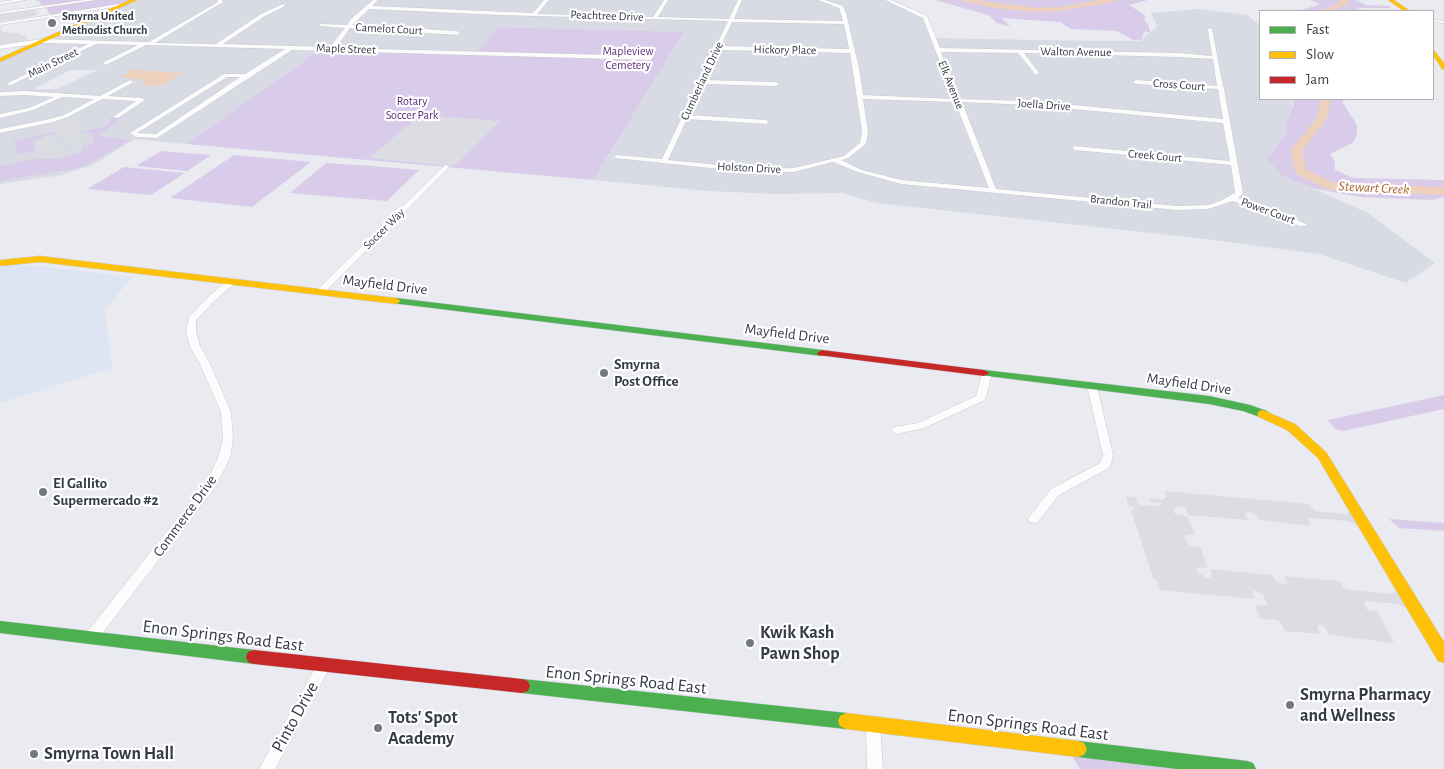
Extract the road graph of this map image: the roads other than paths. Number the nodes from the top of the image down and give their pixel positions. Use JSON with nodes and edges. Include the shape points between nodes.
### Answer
{"nodes":[{"id":1,"x":24,"y":0,"type":"edge"},
{"id":2,"x":94,"y":0,"type":"edge"},
{"id":3,"x":219,"y":0,"type":"edge"},
{"id":4,"x":376,"y":0,"type":"edge"},
{"id":5,"x":547,"y":0,"type":"edge"},
{"id":6,"x":666,"y":0,"type":"edge"},
{"id":7,"x":740,"y":0,"type":"edge"},
{"id":8,"x":820,"y":0,"type":"edge"},
{"id":9,"x":888,"y":0,"type":"edge"},
{"id":10,"x":1391,"y":0,"type":"edge"},
{"id":11,"x":37,"y":1,"type":"dead end"},
{"id":12,"x":128,"y":2,"type":"edge"},
{"id":13,"x":0,"y":3,"type":"edge"},
{"id":14,"x":283,"y":5,"type":"dead end"},
{"id":15,"x":367,"y":7,"type":"junction"},
{"id":16,"x":40,"y":8,"type":"junction"},
{"id":17,"x":1405,"y":10,"type":"edge"},
{"id":18,"x":0,"y":13,"type":"edge"},
{"id":19,"x":535,"y":13,"type":"junction"},
{"id":20,"x":48,"y":17,"type":"junction"},
{"id":21,"x":655,"y":18,"type":"junction"},
{"id":22,"x":730,"y":20,"type":"junction"},
{"id":23,"x":846,"y":23,"type":"junction"},
{"id":24,"x":0,"y":24,"type":"edge"},
{"id":25,"x":321,"y":25,"type":"dead end"},
{"id":26,"x":347,"y":27,"type":"junction"},
{"id":27,"x":1210,"y":29,"type":"dead end"},
{"id":28,"x":457,"y":33,"type":"dead end"},
{"id":29,"x":42,"y":41,"type":"junction"},
{"id":30,"x":96,"y":42,"type":"junction"},
{"id":31,"x":148,"y":44,"type":"junction"},
{"id":32,"x":217,"y":46,"type":"junction"},
{"id":33,"x":0,"y":47,"type":"edge"},
{"id":34,"x":292,"y":48,"type":"junction"},
{"id":35,"x":718,"y":48,"type":"junction"},
{"id":36,"x":332,"y":49,"type":"junction"},
{"id":37,"x":937,"y":50,"type":"junction"},
{"id":38,"x":1020,"y":51,"type":"junction"},
{"id":39,"x":852,"y":52,"type":"junction"},
{"id":40,"x":1434,"y":53,"type":"edge"},
{"id":41,"x":650,"y":58,"type":"dead end"},
{"id":42,"x":1215,"y":58,"type":"junction"},
{"id":43,"x":0,"y":60,"type":"edge"},
{"id":44,"x":106,"y":63,"type":"dead end"},
{"id":45,"x":1444,"y":68,"type":"edge"},
{"id":46,"x":1036,"y":73,"type":"dead end"},
{"id":47,"x":246,"y":76,"type":"junction"},
{"id":48,"x":130,"y":82,"type":"dead end"},
{"id":49,"x":702,"y":82,"type":"junction"},
{"id":50,"x":1136,"y":82,"type":"dead end"},
{"id":51,"x":9,"y":84,"type":"dead end"},
{"id":52,"x":776,"y":84,"type":"dead end"},
{"id":53,"x":1222,"y":88,"type":"junction"},
{"id":54,"x":0,"y":94,"type":"edge"},
{"id":55,"x":61,"y":95,"type":"junction"},
{"id":56,"x":860,"y":97,"type":"junction"},
{"id":57,"x":101,"y":98,"type":"junction"},
{"id":58,"x":958,"y":101,"type":"junction"},
{"id":59,"x":0,"y":116,"type":"edge"},
{"id":60,"x":116,"y":117,"type":"dead end"},
{"id":61,"x":686,"y":117,"type":"junction"},
{"id":62,"x":1226,"y":121,"type":"junction"},
{"id":63,"x":766,"y":122,"type":"dead end"},
{"id":64,"x":0,"y":131,"type":"edge"},
{"id":65,"x":1075,"y":148,"type":"dead end"},
{"id":66,"x":617,"y":157,"type":"dead end"},
{"id":67,"x":836,"y":161,"type":"junction"},
{"id":68,"x":664,"y":162,"type":"junction"},
{"id":69,"x":1234,"y":163,"type":"junction"},
{"id":70,"x":447,"y":166,"type":"dead end"},
{"id":71,"x":993,"y":190,"type":"junction"},
{"id":72,"x":1232,"y":198,"type":"junction"},
{"id":73,"x":1303,"y":224,"type":"dead end"},
{"id":74,"x":0,"y":263,"type":"edge"},
{"id":75,"x":232,"y":281,"type":"junction"},
{"id":76,"x":320,"y":292,"type":"junction"},
{"id":77,"x":987,"y":373,"type":"junction"},
{"id":78,"x":1092,"y":386,"type":"junction"},
{"id":79,"x":897,"y":430,"type":"dead end"},
{"id":80,"x":1034,"y":519,"type":"dead end"},
{"id":81,"x":0,"y":627,"type":"edge"},
{"id":82,"x":92,"y":636,"type":"junction"},
{"id":83,"x":1444,"y":656,"type":"edge"},
{"id":84,"x":324,"y":665,"type":"junction"},
{"id":85,"x":873,"y":724,"type":"junction"},
{"id":86,"x":267,"y":769,"type":"edge"},
{"id":87,"x":874,"y":769,"type":"edge"},
{"id":88,"x":1247,"y":769,"type":"edge"}],
"edges":[{"from":1,"to":13,"type":"street"},
{"from":2,"to":16,"type":"street"},
{"from":3,"to":31,"type":"street","via":[[219,3]]},
{"from":4,"to":15,"type":"street"},
{"from":5,"to":19,"type":"street"},
{"from":6,"to":21,"type":"street"},
{"from":7,"to":22,"type":"street","name":"Cumberland Drive"},
{"from":8,"to":23,"type":"street","name":"Holston Drive","via":[[841,7]]},
{"from":9,"to":37,"type":"street","name":"Elk Avenue","via":[[925,17]]},
{"from":10,"to":17,"type":"street"},
{"from":11,"to":16,"type":"street"},
{"from":12,"to":20,"type":"street"},
{"from":12,"to":29,"type":"street"},
{"from":14,"to":32,"type":"street"},
{"from":15,"to":19,"type":"street","name":"Peachtree Drive"},
{"from":15,"to":26,"type":"street"},
{"from":16,"to":18,"type":"street"},
{"from":16,"to":20,"type":"street","via":[[45,9]]},
{"from":19,"to":21,"type":"street","name":"Peachtree Drive"},
{"from":20,"to":24,"type":"street"},
{"from":21,"to":22,"type":"street","name":"Peachtree Drive"},
{"from":22,"to":23,"type":"street","name":"Peachtree Drive"},
{"from":22,"to":35,"type":"street","name":"Cumberland Drive"},
{"from":23,"to":39,"type":"street","name":"Holston Drive"},
{"from":25,"to":26,"type":"street","name":"Camelot Court"},
{"from":26,"to":28,"type":"street","name":"Camelot Court"},
{"from":26,"to":36,"type":"street"},
{"from":27,"to":42,"type":"street"},
{"from":29,"to":30,"type":"street","name":"Maple Street"},
{"from":29,"to":33,"type":"street","name":"Maple Street"},
{"from":29,"to":43,"type":"street"},
{"from":30,"to":31,"type":"street","name":"Maple Street"},
{"from":30,"to":51,"type":"street","name":"Main Street"},
{"from":31,"to":32,"type":"street","name":"Maple Street"},
{"from":31,"to":44,"type":"street"},
{"from":32,"to":34,"type":"street","name":"Maple Street"},
{"from":34,"to":36,"type":"street","name":"Maple Street"},
{"from":34,"to":47,"type":"street"},
{"from":35,"to":39,"type":"street","name":"Hickory Place"},
{"from":35,"to":49,"type":"street","name":"Cumberland Drive"},
{"from":36,"to":41,"type":"street","name":"Maple Street"},
{"from":37,"to":38,"type":"street","name":"Walton Avenue"},
{"from":37,"to":58,"type":"street","name":"Elk Avenue"},
{"from":38,"to":42,"type":"street","name":"Walton Avenue"},
{"from":38,"to":46,"type":"street"},
{"from":39,"to":56,"type":"street","name":"Holston Drive"},
{"from":40,"to":45,"type":"street"},
{"from":42,"to":53,"type":"street"},
{"from":47,"to":47,"type":"street","via":[[158,136],[133,133],[226,75]]},
{"from":48,"to":57,"type":"street"},
{"from":49,"to":52,"type":"street"},
{"from":49,"to":61,"type":"street","name":"Cumberland Drive"},
{"from":50,"to":53,"type":"street","name":"Cross Court"},
{"from":53,"to":62,"type":"street"},
{"from":54,"to":55,"type":"street"},
{"from":55,"to":57,"type":"street"},
{"from":55,"to":59,"type":"street","via":[[31,109]]},
{"from":56,"to":58,"type":"street","name":"Joella Drive"},
{"from":56,"to":67,"type":"street","name":"Holston Drive","via":[[865,131],[863,144]]},
{"from":57,"to":60,"type":"street","via":[[142,100]]},
{"from":57,"to":64,"type":"street","via":[[51,121]]},
{"from":58,"to":62,"type":"street","name":"Joella Drive","via":[[1030,103]]},
{"from":58,"to":71,"type":"street","name":"Elk Avenue"},
{"from":61,"to":63,"type":"street"},
{"from":61,"to":68,"type":"street","name":"Cumberland Drive"},
{"from":62,"to":69,"type":"street"},
{"from":65,"to":69,"type":"street","name":"Creek Court"},
{"from":66,"to":68,"type":"street","name":"Holston Drive"},
{"from":67,"to":68,"type":"street","name":"Holston Drive","via":[[794,170],[759,171]]},
{"from":67,"to":71,"type":"street","name":"Brandon Trail","via":[[901,182]]},
{"from":69,"to":72,"type":"street","via":[[1239,192]]},
{"from":70,"to":76,"type":"street","name":"Soccer Way"},
{"from":71,"to":72,"type":"street","name":"Brandon Trail","via":[[1177,208],[1208,207]]},
{"from":72,"to":73,"type":"street","name":"Power Court"},
{"from":74,"to":75,"type":"street","name":"Mayfield Drive","via":[[40,259]]},
{"from":75,"to":76,"type":"street","name":"Mayfield Drive"},
{"from":75,"to":82,"type":"street","name":"Commerce Drive","via":[[194,317],[191,332],[194,346],[226,412],[228,439],[224,458],[212,483]]},
{"from":76,"to":77,"type":"street","name":"Mayfield Drive"},
{"from":77,"to":78,"type":"street","name":"Mayfield Drive"},
{"from":77,"to":79,"type":"street","via":[[981,398],[920,426]]},
{"from":78,"to":80,"type":"street","via":[[1108,455],[1105,465],[1055,492]]},
{"from":78,"to":83,"type":"street","name":"Mayfield Drive","via":[[1209,400],[1246,408],[1291,427],[1322,455]]},
{"from":81,"to":82,"type":"street","name":"Enon Springs Road East"},
{"from":82,"to":84,"type":"street","name":"Enon Springs Road East"},
{"from":84,"to":85,"type":"street","name":"Enon Springs Road East"},
{"from":84,"to":86,"type":"street","name":"Pinto Drive"},
{"from":85,"to":87,"type":"street"},
{"from":85,"to":88,"type":"street","name":"Enon Springs Road East"}]}
